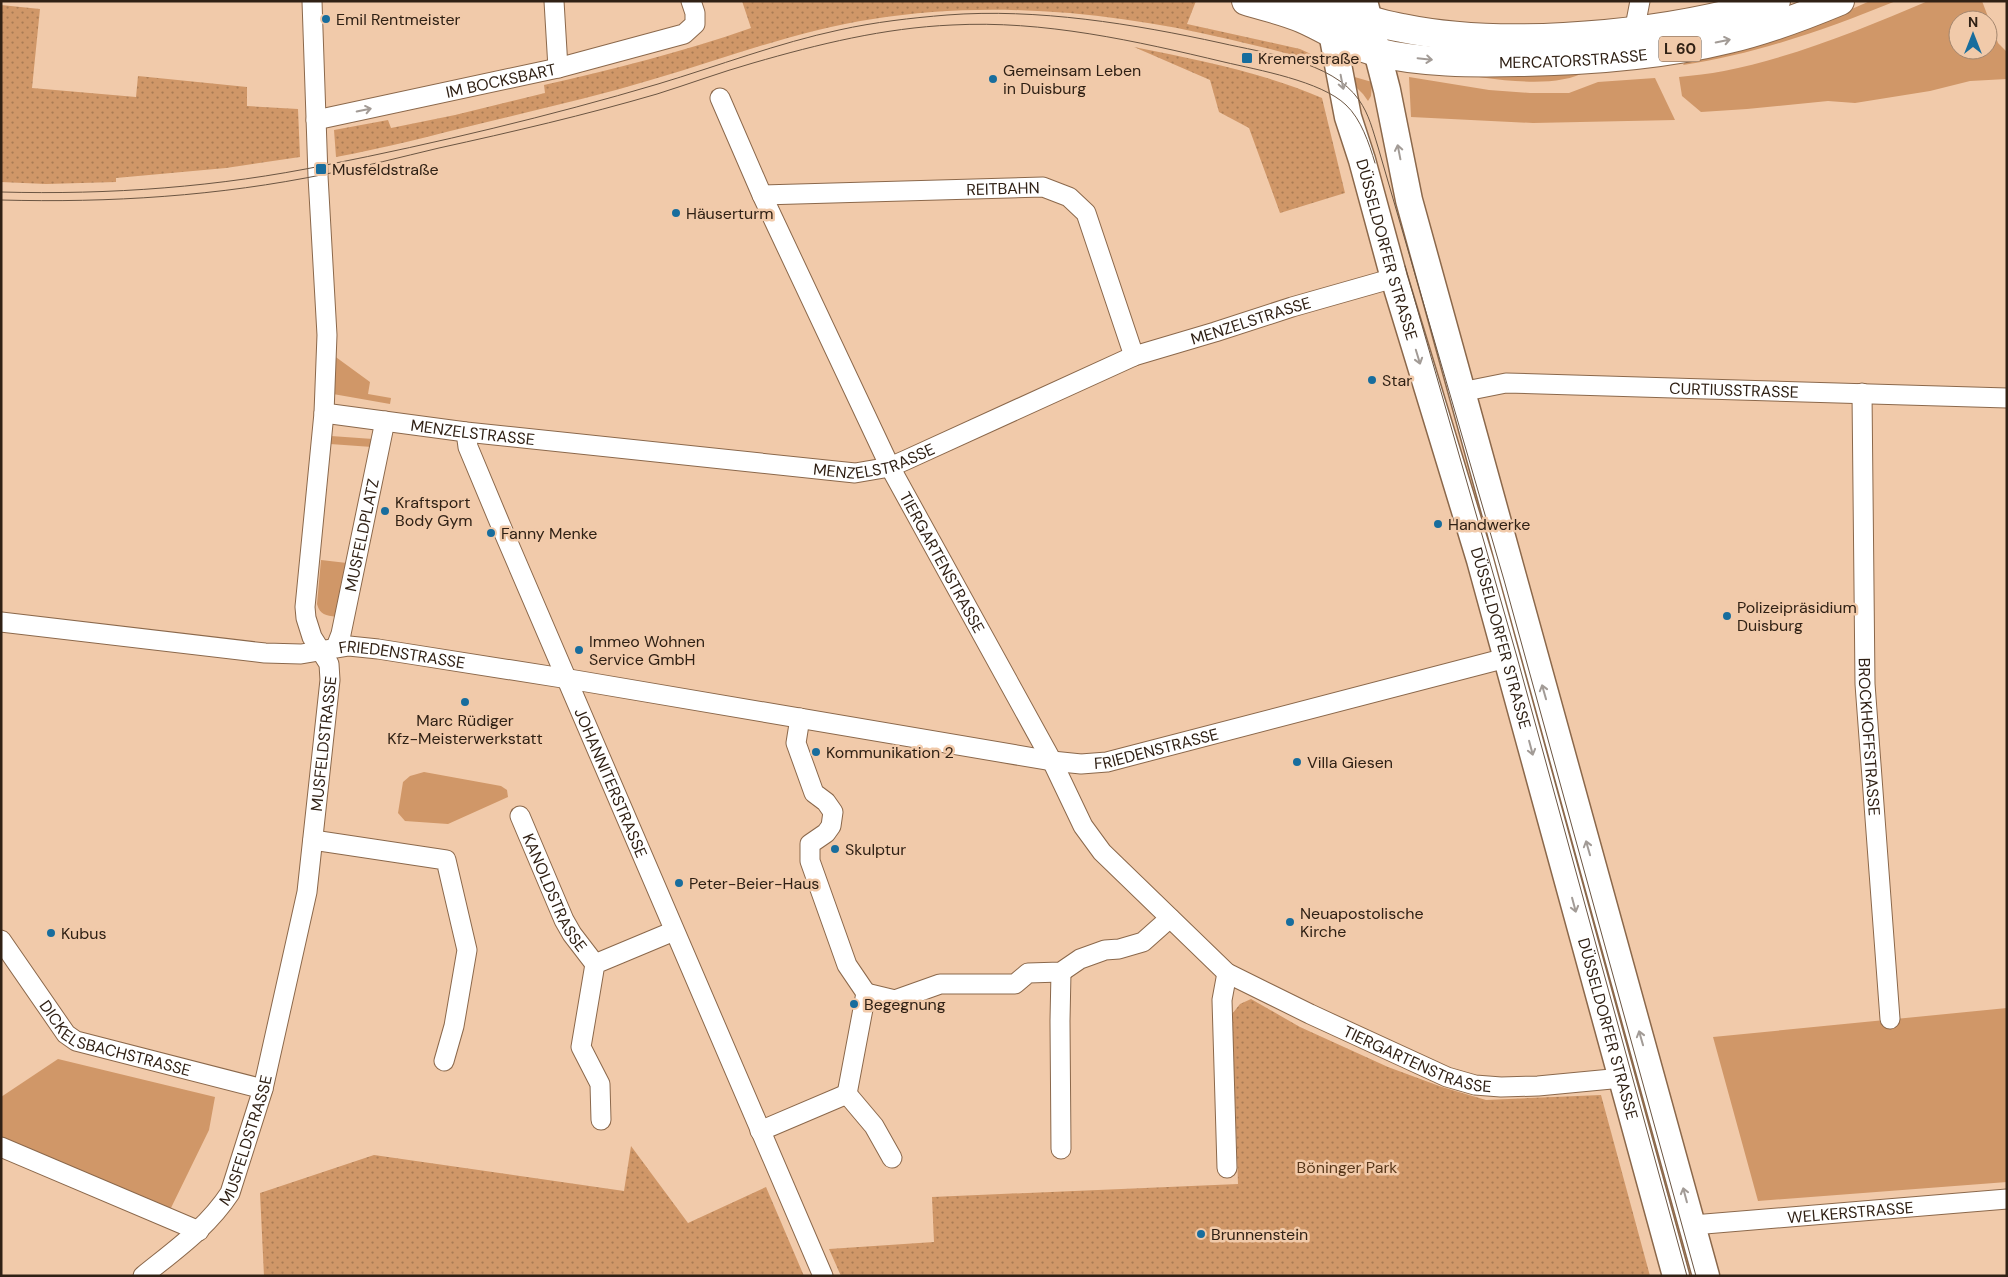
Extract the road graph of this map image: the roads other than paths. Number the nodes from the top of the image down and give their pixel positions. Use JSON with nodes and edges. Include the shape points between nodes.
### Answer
{"nodes":[{"id":1,"x":312,"y":1,"type":"edge"},
{"id":2,"x":554,"y":1,"type":"edge"},
{"id":3,"x":691,"y":1,"type":"edge"},
{"id":4,"x":1246,"y":1,"type":"edge"},
{"id":5,"x":1640,"y":1,"type":"edge"},
{"id":6,"x":1776,"y":1,"type":"edge"},
{"id":7,"x":1840,"y":1,"type":"edge"},
{"id":8,"x":1318,"y":3,"type":"edge"},
{"id":9,"x":1366,"y":10,"type":"edge"},
{"id":10,"x":1634,"y":32,"type":"junction"},
{"id":11,"x":1332,"y":35,"type":"junction"},
{"id":12,"x":1377,"y":52,"type":"junction"},
{"id":13,"x":1553,"y":62,"type":"junction"},
{"id":14,"x":558,"y":68,"type":"junction"},
{"id":15,"x":720,"y":98,"type":"dead end"},
{"id":16,"x":316,"y":120,"type":"junction"},
{"id":17,"x":762,"y":195,"type":"junction"},
{"id":18,"x":1394,"y":278,"type":"junction"},
{"id":19,"x":1134,"y":356,"type":"junction"},
{"id":20,"x":1461,"y":392,"type":"junction"},
{"id":21,"x":1862,"y":393,"type":"junction"},
{"id":22,"x":2007,"y":398,"type":"edge"},
{"id":23,"x":324,"y":413,"type":"junction"},
{"id":24,"x":385,"y":421,"type":"junction"},
{"id":25,"x":466,"y":432,"type":"junction"},
{"id":26,"x":890,"y":467,"type":"junction"},
{"id":27,"x":1,"y":622,"type":"edge"},
{"id":28,"x":329,"y":649,"type":"junction"},
{"id":29,"x":1506,"y":658,"type":"junction"},
{"id":30,"x":566,"y":679,"type":"junction"},
{"id":31,"x":800,"y":718,"type":"junction"},
{"id":32,"x":1052,"y":761,"type":"junction"},
{"id":33,"x":520,"y":816,"type":"dead end"},
{"id":34,"x":313,"y":840,"type":"junction"},
{"id":35,"x":1170,"y":918,"type":"junction"},
{"id":36,"x":674,"y":932,"type":"junction"},
{"id":37,"x":1,"y":940,"type":"edge"},
{"id":38,"x":595,"y":964,"type":"junction"},
{"id":39,"x":1061,"y":972,"type":"junction"},
{"id":40,"x":1228,"y":973,"type":"junction"},
{"id":41,"x":866,"y":993,"type":"junction"},
{"id":42,"x":1890,"y":1020,"type":"dead end"},
{"id":43,"x":444,"y":1060,"type":"dead end"},
{"id":44,"x":1622,"y":1078,"type":"junction"},
{"id":45,"x":263,"y":1089,"type":"junction"},
{"id":46,"x":847,"y":1094,"type":"junction"},
{"id":47,"x":601,"y":1120,"type":"dead end"},
{"id":48,"x":760,"y":1131,"type":"junction"},
{"id":49,"x":1,"y":1148,"type":"edge"},
{"id":50,"x":1061,"y":1149,"type":"dead end"},
{"id":51,"x":892,"y":1158,"type":"dead end"},
{"id":52,"x":1227,"y":1168,"type":"dead end"},
{"id":53,"x":2007,"y":1198,"type":"edge"},
{"id":54,"x":1693,"y":1225,"type":"junction"},
{"id":55,"x":199,"y":1231,"type":"junction"},
{"id":56,"x":143,"y":1276,"type":"edge"},
{"id":57,"x":823,"y":1276,"type":"edge"},
{"id":58,"x":1676,"y":1276,"type":"edge"},
{"id":59,"x":1706,"y":1276,"type":"edge"}],
"edges":[{"from":1,"to":16,"type":"street","name":"MUSFELDSTRASSE"},
{"from":2,"to":14,"type":"street"},
{"from":3,"to":14,"type":"street","name":"IM BOCKSBART","via":[[695,24],[684,34]]},
{"from":4,"to":11,"type":"main road","number":"L 60","via":[[1300,18]]},
{"from":5,"to":10,"type":"street"},
{"from":6,"to":10,"type":"main road","name":"MERCATORSTRASSE","number":"L 60","via":[[1693,23]]},
{"from":13,"to":7,"type":"main road","name":"MERCATORSTRASSE","number":"L 60","one_way":true,"via":[[1642,55],[1730,39]]},
{"from":8,"to":9,"type":"main road","name":"MERCATORSTRASSE","number":"L 60"},
{"from":8,"to":11,"type":"main road","name":"DÜSSELDORFER STRASSE"},
{"from":9,"to":10,"type":"main road","name":"MERCATORSTRASSE","number":"L 60","via":[[1413,30],[1491,39]]},
{"from":9,"to":12,"type":"main road","name":"DÜSSELDORFER STRASSE"},
{"from":10,"to":13,"type":"street","via":[[1619,46],[1571,49]]},
{"from":11,"to":12,"type":"main road","name":"MERCATORSTRASSE","number":"L 60"},
{"from":11,"to":18,"type":"main road","name":"DÜSSELDORFER STRASSE","one_way":true,"via":[[1348,117]]},
{"from":12,"to":13,"type":"main road","name":"MERCATORSTRASSE","number":"L 60","one_way":true,"via":[[1474,63]]},
{"from":20,"to":12,"type":"main road","name":"DÜSSELDORFER STRASSE","one_way":true,"via":[[1408,200]]},
{"from":16,"to":14,"type":"street","name":"IM BOCKSBART","one_way":true},
{"from":15,"to":17,"type":"street","name":"TIERGARTENSTRASSE"},
{"from":16,"to":23,"type":"street","name":"MUSFELDSTRASSE","via":[[327,335]]},
{"from":17,"to":19,"type":"street","name":"REITBAHN","via":[[1043,187],[1069,197],[1086,213]]},
{"from":17,"to":26,"type":"street","name":"TIERGARTENSTRASSE"},
{"from":18,"to":19,"type":"street","name":"MENZELSTRASSE"},
{"from":18,"to":29,"type":"main road","name":"DÜSSELDORFER STRASSE","one_way":true,"via":[[1480,560]]},
{"from":19,"to":26,"type":"street","name":"MENZELSTRASSE"},
{"from":20,"to":21,"type":"street","name":"CURTIUSSTRASSE","via":[[1506,383]]},
{"from":54,"to":20,"type":"main road","name":"DÜSSELDORFER STRASSE","one_way":true},
{"from":21,"to":22,"type":"street","name":"CURTIUSSTRASSE"},
{"from":21,"to":42,"type":"street","name":"BROCKHOFFSTRASSE","via":[[1865,684]]},
{"from":23,"to":24,"type":"street","name":"MENZELSTRASSE"},
{"from":23,"to":28,"type":"street","name":"MUSFELDSTRASSE","via":[[305,607],[312,637]]},
{"from":24,"to":25,"type":"street","name":"MENZELSTRASSE"},
{"from":24,"to":28,"type":"street","name":"MUSFELDPLATZ","via":[[341,634]]},
{"from":25,"to":26,"type":"street","name":"MENZELSTRASSE","via":[[855,473]]},
{"from":25,"to":30,"type":"street","name":"JOHANNITERSTRASSE","via":[[468,447]]},
{"from":26,"to":32,"type":"street","name":"TIERGARTENSTRASSE"},
{"from":27,"to":28,"type":"street","name":"FRIEDENSTRASSE","via":[[265,653],[301,654]]},
{"from":28,"to":30,"type":"street","name":"FRIEDENSTRASSE","via":[[378,649]]},
{"from":28,"to":34,"type":"street","name":"MUSFELDSTRASSE","via":[[330,688]]},
{"from":29,"to":32,"type":"street","name":"FRIEDENSTRASSE","via":[[1107,762]]},
{"from":29,"to":44,"type":"main road","name":"DÜSSELDORFER STRASSE","one_way":true},
{"from":30,"to":31,"type":"street","name":"FRIEDENSTRASSE"},
{"from":30,"to":36,"type":"street","name":"JOHANNITERSTRASSE"},
{"from":31,"to":32,"type":"street","name":"FRIEDENSTRASSE"},
{"from":31,"to":41,"type":"street","via":[[796,743],[814,793],[833,812],[831,826],[826,833],[810,844],[810,861],[847,965]]},
{"from":32,"to":35,"type":"street","name":"TIERGARTENSTRASSE","via":[[1088,834],[1102,852]]},
{"from":33,"to":38,"type":"street","name":"KANOLDSTRASSE","via":[[564,920]]},
{"from":34,"to":43,"type":"street","via":[[446,860],[467,950],[454,1026]]},
{"from":34,"to":45,"type":"street","name":"MUSFELDSTRASSE","via":[[307,892]]},
{"from":35,"to":39,"type":"street","via":[[1143,942],[1105,950]]},
{"from":35,"to":40,"type":"street","name":"TIERGARTENSTRASSE"},
{"from":36,"to":38,"type":"street","name":"KANOLDSTRASSE"},
{"from":36,"to":48,"type":"street","name":"JOHANNITERSTRASSE"},
{"from":37,"to":45,"type":"street","name":"DICKELSBACHSTRASSE","via":[[66,1034],[76,1041]]},
{"from":38,"to":47,"type":"street","name":"KANOLDSTRASSE","via":[[581,1047],[600,1084]]},
{"from":39,"to":41,"type":"street","via":[[1028,973],[1015,984],[940,984],[895,1000]]},
{"from":39,"to":50,"type":"street"},
{"from":40,"to":44,"type":"street","name":"TIERGARTENSTRASSE","via":[[1400,1057],[1475,1085],[1538,1086]]},
{"from":40,"to":52,"type":"street","via":[[1222,1000]]},
{"from":41,"to":46,"type":"street"},
{"from":44,"to":58,"type":"main road","name":"DÜSSELDORFER STRASSE"},
{"from":45,"to":55,"type":"street","name":"MUSFELDSTRASSE","via":[[230,1193]]},
{"from":46,"to":48,"type":"street"},
{"from":46,"to":51,"type":"street","via":[[874,1126]]},
{"from":48,"to":57,"type":"street","name":"JOHANNITERSTRASSE"},
{"from":49,"to":55,"type":"street"},
{"from":53,"to":54,"type":"street","name":"WELKERSTRASSE"},
{"from":54,"to":59,"type":"main road","name":"DÜSSELDORFER STRASSE"},
{"from":55,"to":56,"type":"street","name":"MUSFELDSTRASSE"}]}
